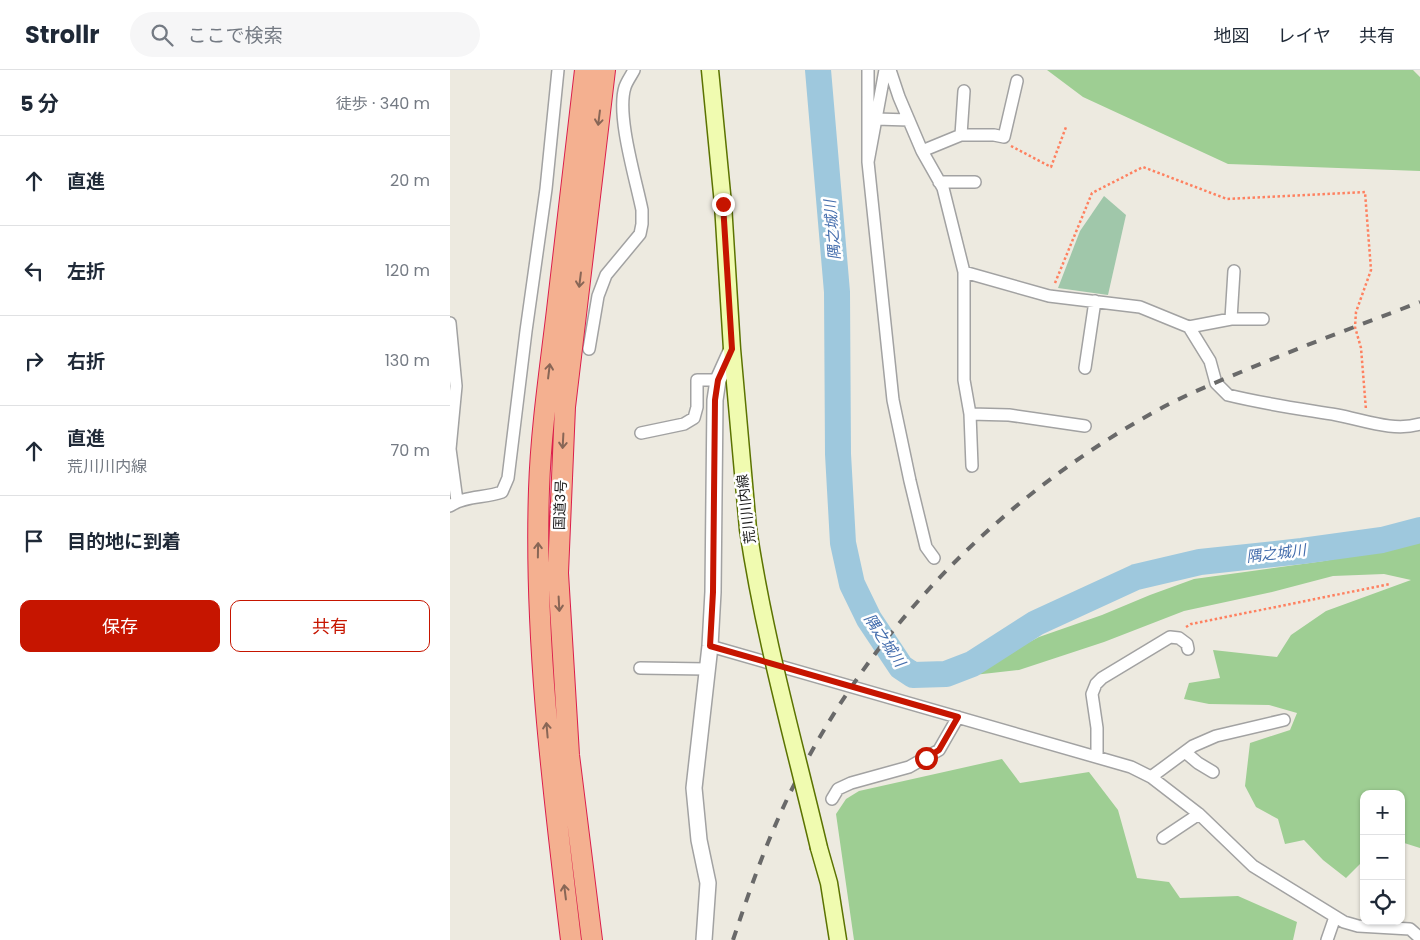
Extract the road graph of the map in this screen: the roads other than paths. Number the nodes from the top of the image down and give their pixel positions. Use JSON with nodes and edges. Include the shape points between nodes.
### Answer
{"nodes":[{"id":1,"x":558,"y":70,"type":"edge"},
{"id":2,"x":585,"y":70,"type":"edge"},
{"id":3,"x":605,"y":70,"type":"edge"},
{"id":4,"x":634,"y":70,"type":"edge"},
{"id":5,"x":710,"y":70,"type":"edge"},
{"id":6,"x":868,"y":70,"type":"edge"},
{"id":7,"x":885,"y":70,"type":"edge"},
{"id":8,"x":890,"y":70,"type":"edge"},
{"id":9,"x":1017,"y":81,"type":"dead end"},
{"id":10,"x":964,"y":91,"type":"dead end"},
{"id":11,"x":876,"y":119,"type":"junction"},
{"id":12,"x":909,"y":120,"type":"junction"},
{"id":13,"x":960,"y":135,"type":"junction"},
{"id":14,"x":922,"y":152,"type":"junction"},
{"id":15,"x":868,"y":162,"type":"junction"},
{"id":16,"x":939,"y":182,"type":"junction"},
{"id":17,"x":975,"y":182,"type":"dead end"},
{"id":18,"x":1234,"y":271,"type":"dead end"},
{"id":19,"x":964,"y":272,"type":"junction"},
{"id":20,"x":1094,"y":302,"type":"junction"},
{"id":21,"x":1231,"y":319,"type":"junction"},
{"id":22,"x":1263,"y":319,"type":"dead end"},
{"id":23,"x":450,"y":323,"type":"edge"},
{"id":24,"x":1189,"y":327,"type":"junction"},
{"id":25,"x":589,"y":349,"type":"dead end"},
{"id":26,"x":732,"y":349,"type":"junction"},
{"id":27,"x":1085,"y":368,"type":"dead end"},
{"id":28,"x":718,"y":380,"type":"junction"},
{"id":29,"x":453,"y":387,"type":"edge"},
{"id":30,"x":970,"y":414,"type":"junction"},
{"id":31,"x":1420,"y":424,"type":"edge"},
{"id":32,"x":1085,"y":426,"type":"dead end"},
{"id":33,"x":641,"y":434,"type":"dead end"},
{"id":34,"x":972,"y":466,"type":"dead end"},
{"id":35,"x":454,"y":503,"type":"edge"},
{"id":36,"x":934,"y":558,"type":"dead end"},
{"id":37,"x":710,"y":646,"type":"junction"},
{"id":38,"x":1188,"y":649,"type":"dead end"},
{"id":39,"x":640,"y":668,"type":"dead end"},
{"id":40,"x":707,"y":669,"type":"junction"},
{"id":41,"x":958,"y":717,"type":"junction"},
{"id":42,"x":1284,"y":720,"type":"dead end"},
{"id":43,"x":1185,"y":752,"type":"junction"},
{"id":44,"x":1098,"y":757,"type":"junction"},
{"id":45,"x":1213,"y":772,"type":"dead end"},
{"id":46,"x":1151,"y":777,"type":"junction"},
{"id":47,"x":832,"y":799,"type":"dead end"},
{"id":48,"x":1199,"y":814,"type":"junction"},
{"id":49,"x":1163,"y":838,"type":"dead end"},
{"id":50,"x":1335,"y":917,"type":"junction"},
{"id":51,"x":1420,"y":938,"type":"edge"},
{"id":52,"x":571,"y":940,"type":"edge"},
{"id":53,"x":592,"y":940,"type":"edge"},
{"id":54,"x":704,"y":940,"type":"edge"},
{"id":55,"x":838,"y":940,"type":"edge"},
{"id":56,"x":1328,"y":940,"type":"edge"}],
"edges":[{"from":1,"to":35,"type":"street","via":[[546,190],[508,478],[502,492]]},
{"from":52,"to":2,"type":"highway","name":"国道3号","one_way":true,"via":[[549,757],[541,657],[539,488]]},
{"from":3,"to":53,"type":"highway","name":"国道3号","one_way":true,"via":[[565,406],[558,564],[569,755]]},
{"from":4,"to":25,"type":"street","via":[[625,88],[623,110],[642,224],[640,234],[606,275],[598,296]]},
{"from":5,"to":26,"type":"main road","name":"荒川川内線"},
{"from":6,"to":15,"type":"street"},
{"from":7,"to":11,"type":"street"},
{"from":8,"to":12,"type":"street"},
{"from":9,"to":13,"type":"street","via":[[1004,137]]},
{"from":10,"to":13,"type":"street"},
{"from":11,"to":12,"type":"street"},
{"from":11,"to":15,"type":"street"},
{"from":12,"to":14,"type":"street"},
{"from":13,"to":14,"type":"street"},
{"from":14,"to":16,"type":"street"},
{"from":15,"to":36,"type":"street","via":[[893,400],[926,547]]},
{"from":16,"to":17,"type":"street"},
{"from":16,"to":19,"type":"street"},
{"from":18,"to":21,"type":"street"},
{"from":19,"to":20,"type":"street","via":[[1050,296]]},
{"from":19,"to":30,"type":"street","via":[[964,380]]},
{"from":20,"to":24,"type":"street","via":[[1140,307]]},
{"from":20,"to":27,"type":"street"},
{"from":21,"to":22,"type":"street"},
{"from":21,"to":24,"type":"street"},
{"from":23,"to":29,"type":"street"},
{"from":24,"to":31,"type":"street","via":[[1210,361],[1216,383],[1228,395],[1386,426]]},
{"from":26,"to":28,"type":"street"},
{"from":26,"to":55,"type":"main road","name":"荒川川内線","bridge":true,"via":[[756,584],[829,884]]},
{"from":28,"to":33,"type":"street","via":[[697,380],[694,418],[684,424]]},
{"from":28,"to":37,"type":"street"},
{"from":29,"to":35,"type":"street","via":[[450,449]]},
{"from":30,"to":32,"type":"street","via":[[1009,415]]},
{"from":30,"to":34,"type":"street"},
{"from":37,"to":40,"type":"street"},
{"from":37,"to":41,"type":"street"},
{"from":38,"to":44,"type":"street","via":[[1179,638],[1170,638],[1096,684],[1092,694]]},
{"from":39,"to":40,"type":"street"},
{"from":40,"to":54,"type":"street","via":[[694,788],[699,840],[708,883]]},
{"from":41,"to":44,"type":"street"},
{"from":41,"to":47,"type":"street","via":[[939,750],[909,767],[851,783],[838,789]]},
{"from":42,"to":43,"type":"street","via":[[1216,736]]},
{"from":43,"to":45,"type":"street"},
{"from":43,"to":46,"type":"street"},
{"from":44,"to":46,"type":"street"},
{"from":46,"to":48,"type":"street"},
{"from":48,"to":49,"type":"street"},
{"from":48,"to":50,"type":"street","via":[[1253,866]]},
{"from":50,"to":51,"type":"street","via":[[1358,926],[1410,929]]},
{"from":50,"to":56,"type":"street"}]}
